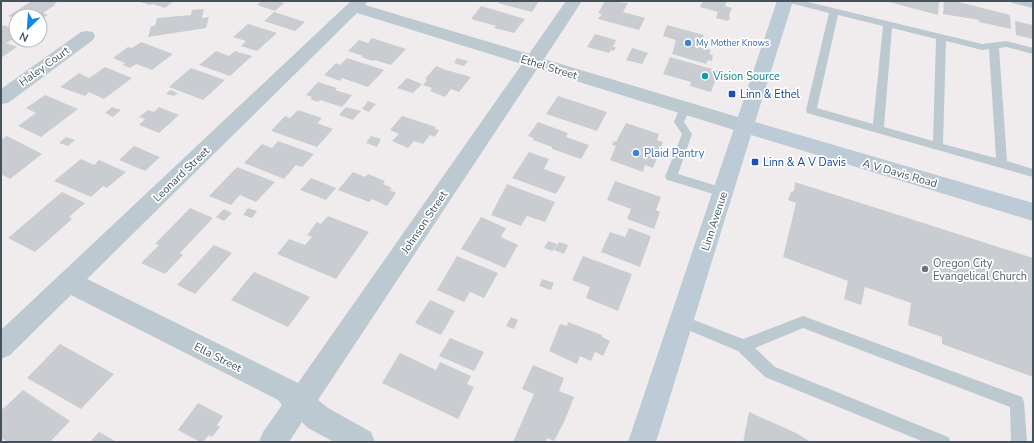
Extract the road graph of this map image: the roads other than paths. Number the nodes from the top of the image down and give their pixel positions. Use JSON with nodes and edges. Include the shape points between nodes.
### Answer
{"nodes":[{"id":1,"x":574,"y":1,"type":"edge"},
{"id":2,"x":785,"y":1,"type":"edge"},
{"id":3,"x":793,"y":1,"type":"edge"},
{"id":4,"x":1015,"y":1,"type":"edge"},
{"id":5,"x":357,"y":4,"type":"edge"},
{"id":6,"x":1033,"y":5,"type":"edge"},
{"id":7,"x":834,"y":11,"type":"junction"},
{"id":8,"x":888,"y":24,"type":"junction"},
{"id":9,"x":87,"y":36,"type":"dead end"},
{"id":10,"x":941,"y":37,"type":"junction"},
{"id":11,"x":994,"y":46,"type":"junction"},
{"id":12,"x":1033,"y":51,"type":"edge"},
{"id":13,"x":533,"y":62,"type":"junction"},
{"id":14,"x":1,"y":98,"type":"edge"},
{"id":15,"x":685,"y":108,"type":"junction"},
{"id":16,"x":744,"y":126,"type":"junction"},
{"id":17,"x":878,"y":129,"type":"junction"},
{"id":18,"x":938,"y":146,"type":"junction"},
{"id":19,"x":1002,"y":164,"type":"junction"},
{"id":20,"x":1033,"y":173,"type":"edge"},
{"id":21,"x":723,"y":192,"type":"junction"},
{"id":22,"x":1033,"y":212,"type":"edge"},
{"id":23,"x":69,"y":282,"type":"junction"},
{"id":24,"x":681,"y":321,"type":"junction"},
{"id":25,"x":743,"y":346,"type":"junction"},
{"id":26,"x":1,"y":347,"type":"edge"},
{"id":27,"x":300,"y":402,"type":"junction"},
{"id":28,"x":273,"y":442,"type":"edge"},
{"id":29,"x":361,"y":442,"type":"edge"},
{"id":30,"x":642,"y":442,"type":"edge"},
{"id":31,"x":944,"y":442,"type":"edge"},
{"id":32,"x":1018,"y":442,"type":"edge"}],
"edges":[{"from":1,"to":13,"type":"street","name":"Johnson Street"},
{"from":2,"to":16,"type":"main road","name":"Linn Avenue"},
{"from":3,"to":7,"type":"lane"},
{"from":4,"to":6,"type":"lane"},
{"from":5,"to":13,"type":"street","name":"Ethel Street"},
{"from":5,"to":23,"type":"street","name":"Leonard Street"},
{"from":7,"to":8,"type":"lane"},
{"from":7,"to":17,"type":"lane","via":[[811,110]]},
{"from":8,"to":10,"type":"lane"},
{"from":8,"to":17,"type":"lane"},
{"from":9,"to":14,"type":"street","name":"Haley Court"},
{"from":10,"to":11,"type":"lane","via":[[982,47]]},
{"from":10,"to":18,"type":"lane"},
{"from":11,"to":12,"type":"lane","via":[[1006,44]]},
{"from":11,"to":19,"type":"lane"},
{"from":13,"to":15,"type":"street","name":"Ethel Street"},
{"from":13,"to":27,"type":"street","name":"Johnson Street"},
{"from":15,"to":16,"type":"street","name":"Ethel Street"},
{"from":15,"to":21,"type":"lane","via":[[678,122],[687,134],[671,177]]},
{"from":16,"to":21,"type":"main road","name":"Linn Avenue"},
{"from":16,"to":22,"type":"main road","name":"A V Davis Road"},
{"from":17,"to":18,"type":"lane"},
{"from":18,"to":19,"type":"lane"},
{"from":19,"to":20,"type":"lane"},
{"from":21,"to":24,"type":"main road","name":"Linn Avenue"},
{"from":23,"to":26,"type":"street","name":"Leonard Street"},
{"from":23,"to":27,"type":"street","name":"Ella Street","via":[[287,391]]},
{"from":24,"to":25,"type":"lane"},
{"from":24,"to":30,"type":"main road","name":"Linn Avenue"},
{"from":25,"to":31,"type":"lane","via":[[770,372]]},
{"from":25,"to":32,"type":"lane","via":[[804,322],[1017,402]]},
{"from":27,"to":28,"type":"street","name":"Johnson Street"},
{"from":27,"to":29,"type":"street","name":"Ella Street","via":[[318,418]]}]}
